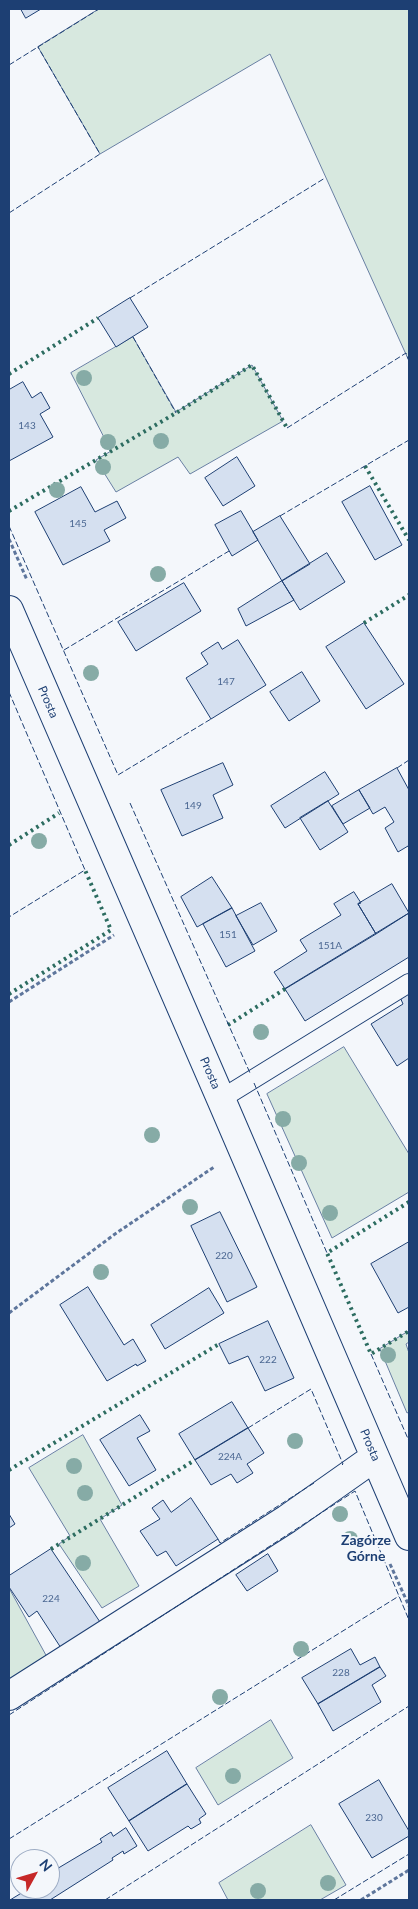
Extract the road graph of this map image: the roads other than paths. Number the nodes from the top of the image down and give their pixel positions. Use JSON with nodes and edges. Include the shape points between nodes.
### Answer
{"nodes":[{"id":1,"x":9,"y":610,"type":"edge"},
{"id":2,"x":409,"y":983,"type":"edge"},
{"id":3,"x":221,"y":1099,"type":"junction"},
{"id":4,"x":375,"y":1458,"type":"junction"},
{"id":5,"x":409,"y":1536,"type":"edge"},
{"id":6,"x":9,"y":1696,"type":"edge"}],
"edges":[{"from":1,"to":3,"type":"street","name":"Prosta"},
{"from":2,"to":3,"type":"lane"},
{"from":3,"to":4,"type":"street","name":"Prosta"},
{"from":4,"to":5,"type":"street","name":"Prosta"},
{"from":4,"to":6,"type":"street","via":[[287,1519]]}]}
